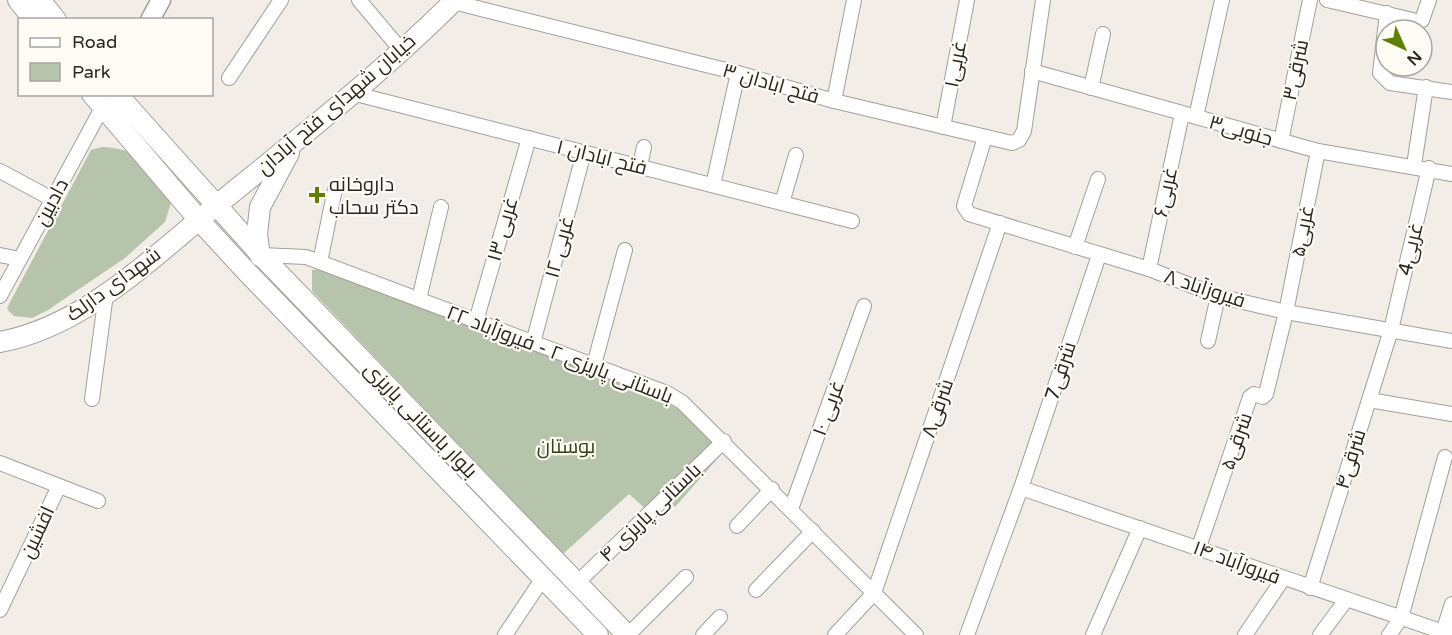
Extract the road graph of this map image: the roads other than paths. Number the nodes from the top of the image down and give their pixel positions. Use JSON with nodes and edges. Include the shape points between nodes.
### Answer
{"nodes":[{"id":1,"x":18,"y":0,"type":"edge"},
{"id":2,"x":40,"y":0,"type":"edge"},
{"id":3,"x":161,"y":0,"type":"edge"},
{"id":4,"x":281,"y":0,"type":"edge"},
{"id":5,"x":359,"y":0,"type":"edge"},
{"id":6,"x":854,"y":0,"type":"edge"},
{"id":7,"x":967,"y":0,"type":"edge"},
{"id":8,"x":1043,"y":0,"type":"edge"},
{"id":9,"x":1222,"y":0,"type":"edge"},
{"id":10,"x":1310,"y":0,"type":"edge"},
{"id":11,"x":1327,"y":0,"type":"edge"},
{"id":12,"x":1429,"y":0,"type":"edge"},
{"id":13,"x":454,"y":1,"type":"edge"},
{"id":14,"x":1387,"y":14,"type":"junction"},
{"id":15,"x":32,"y":18,"type":"edge"},
{"id":16,"x":54,"y":18,"type":"edge"},
{"id":17,"x":151,"y":18,"type":"edge"},
{"id":18,"x":1103,"y":34,"type":"dead end"},
{"id":19,"x":401,"y":50,"type":"junction"},
{"id":20,"x":1032,"y":71,"type":"junction"},
{"id":21,"x":738,"y":73,"type":"junction"},
{"id":22,"x":229,"y":78,"type":"dead end"},
{"id":23,"x":1426,"y":87,"type":"junction"},
{"id":24,"x":1091,"y":88,"type":"junction"},
{"id":25,"x":1452,"y":92,"type":"edge"},
{"id":26,"x":352,"y":93,"type":"junction"},
{"id":27,"x":119,"y":96,"type":"edge"},
{"id":28,"x":97,"y":101,"type":"edge"},
{"id":29,"x":834,"y":101,"type":"junction"},
{"id":30,"x":1182,"y":114,"type":"junction"},
{"id":31,"x":1196,"y":117,"type":"junction"},
{"id":32,"x":943,"y":127,"type":"junction"},
{"id":33,"x":985,"y":137,"type":"junction"},
{"id":34,"x":298,"y":138,"type":"junction"},
{"id":35,"x":529,"y":138,"type":"junction"},
{"id":36,"x":1281,"y":141,"type":"junction"},
{"id":37,"x":644,"y":147,"type":"dead end"},
{"id":38,"x":1318,"y":151,"type":"junction"},
{"id":39,"x":584,"y":152,"type":"junction"},
{"id":40,"x":796,"y":155,"type":"dead end"},
{"id":41,"x":1414,"y":165,"type":"junction"},
{"id":42,"x":640,"y":166,"type":"junction"},
{"id":43,"x":1429,"y":168,"type":"junction"},
{"id":44,"x":0,"y":171,"type":"edge"},
{"id":45,"x":1452,"y":174,"type":"edge"},
{"id":46,"x":1098,"y":179,"type":"dead end"},
{"id":47,"x":713,"y":185,"type":"junction"},
{"id":48,"x":335,"y":189,"type":"dead end"},
{"id":49,"x":52,"y":199,"type":"junction"},
{"id":50,"x":782,"y":203,"type":"junction"},
{"id":51,"x":215,"y":206,"type":"junction"},
{"id":52,"x":441,"y":207,"type":"dead end"},
{"id":53,"x":199,"y":220,"type":"junction"},
{"id":54,"x":852,"y":221,"type":"dead end"},
{"id":55,"x":1000,"y":223,"type":"junction"},
{"id":56,"x":1075,"y":247,"type":"junction"},
{"id":57,"x":625,"y":250,"type":"dead end"},
{"id":58,"x":0,"y":255,"type":"edge"},
{"id":59,"x":261,"y":255,"type":"junction"},
{"id":60,"x":1099,"y":255,"type":"junction"},
{"id":61,"x":20,"y":259,"type":"junction"},
{"id":62,"x":320,"y":262,"type":"junction"},
{"id":63,"x":1149,"y":269,"type":"junction"},
{"id":64,"x":245,"y":270,"type":"junction"},
{"id":65,"x":106,"y":294,"type":"junction"},
{"id":66,"x":1218,"y":296,"type":"junction"},
{"id":67,"x":0,"y":297,"type":"edge"},
{"id":68,"x":419,"y":299,"type":"junction"},
{"id":69,"x":864,"y":306,"type":"dead end"},
{"id":70,"x":1286,"y":312,"type":"junction"},
{"id":71,"x":476,"y":321,"type":"junction"},
{"id":72,"x":1391,"y":330,"type":"junction"},
{"id":73,"x":1208,"y":341,"type":"dead end"},
{"id":74,"x":1452,"y":341,"type":"edge"},
{"id":75,"x":0,"y":342,"type":"edge"},
{"id":76,"x":534,"y":343,"type":"junction"},
{"id":77,"x":594,"y":365,"type":"junction"},
{"id":78,"x":92,"y":399,"type":"dead end"},
{"id":79,"x":1369,"y":400,"type":"junction"},
{"id":80,"x":1452,"y":414,"type":"edge"},
{"id":81,"x":724,"y":441,"type":"junction"},
{"id":82,"x":1445,"y":457,"type":"dead end"},
{"id":83,"x":0,"y":463,"type":"edge"},
{"id":84,"x":59,"y":486,"type":"junction"},
{"id":85,"x":1021,"y":488,"type":"junction"},
{"id":86,"x":772,"y":489,"type":"junction"},
{"id":87,"x":98,"y":501,"type":"dead end"},
{"id":88,"x":791,"y":509,"type":"junction"},
{"id":89,"x":737,"y":525,"type":"dead end"},
{"id":90,"x":1140,"y":528,"type":"junction"},
{"id":91,"x":813,"y":531,"type":"junction"},
{"id":92,"x":1199,"y":548,"type":"junction"},
{"id":93,"x":686,"y":577,"type":"dead end"},
{"id":94,"x":543,"y":578,"type":"junction"},
{"id":95,"x":1283,"y":579,"type":"junction"},
{"id":96,"x":577,"y":583,"type":"junction"},
{"id":97,"x":1310,"y":588,"type":"junction"},
{"id":98,"x":756,"y":590,"type":"dead end"},
{"id":99,"x":874,"y":593,"type":"junction"},
{"id":100,"x":1346,"y":600,"type":"junction"},
{"id":101,"x":1452,"y":604,"type":"edge"},
{"id":102,"x":0,"y":610,"type":"edge"},
{"id":103,"x":720,"y":617,"type":"dead end"},
{"id":104,"x":1401,"y":618,"type":"junction"},
{"id":105,"x":1448,"y":633,"type":"edge"},
{"id":106,"x":505,"y":635,"type":"edge"},
{"id":107,"x":598,"y":635,"type":"edge"},
{"id":108,"x":627,"y":635,"type":"edge"},
{"id":109,"x":703,"y":635,"type":"edge"},
{"id":110,"x":835,"y":635,"type":"edge"},
{"id":111,"x":916,"y":635,"type":"edge"},
{"id":112,"x":967,"y":635,"type":"edge"},
{"id":113,"x":1093,"y":635,"type":"edge"},
{"id":114,"x":1245,"y":635,"type":"edge"},
{"id":115,"x":1320,"y":635,"type":"edge"},
{"id":116,"x":1389,"y":635,"type":"edge"}],
"edges":[{"from":1,"to":15,"type":"main road"},
{"from":2,"to":16,"type":"main road"},
{"from":3,"to":17,"type":"street"},
{"from":4,"to":22,"type":"street"},
{"from":5,"to":19,"type":"street"},
{"from":6,"to":29,"type":"street"},
{"from":7,"to":32,"type":"street","name":"غربی۱"},
{"from":8,"to":20,"type":"street"},
{"from":9,"to":31,"type":"street"},
{"from":10,"to":36,"type":"street","name":"شرقی۳"},
{"from":11,"to":14,"type":"street"},
{"from":12,"to":14,"type":"street","via":[[1422,20]]},
{"from":13,"to":19,"type":"main road","name":"خیابان شهدای فتح آبادان"},
{"from":13,"to":21,"type":"street","name":"فتح ابادان ۳"},
{"from":14,"to":23,"type":"street","via":[[1380,73],[1390,83]]},
{"from":18,"to":24,"type":"street"},
{"from":19,"to":26,"type":"main road","name":"خیابان شهدای فتح آبادان"},
{"from":20,"to":24,"type":"street","name":"جنوبی۳"},
{"from":20,"to":33,"type":"street","name":"فتح ابادان ۳","via":[[1024,131],[1019,141]]},
{"from":21,"to":29,"type":"street","name":"فتح ابادان ۳"},
{"from":21,"to":47,"type":"street"},
{"from":23,"to":25,"type":"street"},
{"from":23,"to":41,"type":"street"},
{"from":24,"to":30,"type":"street","name":"جنوبی۳"},
{"from":26,"to":34,"type":"main road","name":"خیابان شهدای فتح آبادان"},
{"from":26,"to":35,"type":"street","name":"فتح ابادان ۱"},
{"from":27,"to":51,"type":"main road","name":"بلوار باستانی پاریزی"},
{"from":28,"to":49,"type":"street","name":"دادبین"},
{"from":28,"to":53,"type":"main road","name":"بلوار باستانی پاریزی"},
{"from":29,"to":32,"type":"street","name":"فتح ابادان ۳"},
{"from":30,"to":31,"type":"street","name":"جنوبی۳"},
{"from":30,"to":63,"type":"street","name":"غربی۶"},
{"from":31,"to":36,"type":"street","name":"جنوبی۳"},
{"from":32,"to":33,"type":"street","name":"فتح ابادان ۳"},
{"from":33,"to":55,"type":"street","name":"فیروزآباد ۸","via":[[964,211]]},
{"from":34,"to":51,"type":"main road","name":"خیابان شهدای فتح آبادان"},
{"from":34,"to":59,"type":"main road","via":[[260,207],[257,234]]},
{"from":35,"to":39,"type":"street","name":"فتح ابادان ۱"},
{"from":35,"to":71,"type":"street","name":"غربی ۱۳"},
{"from":36,"to":38,"type":"street","name":"جنوبی۳"},
{"from":37,"to":42,"type":"street"},
{"from":38,"to":41,"type":"street","name":"جنوبی۳"},
{"from":38,"to":70,"type":"street","name":"غربی۵"},
{"from":39,"to":42,"type":"street","name":"فتح ابادان ۱"},
{"from":39,"to":76,"type":"street","name":"غربی ۱۲"},
{"from":40,"to":50,"type":"street"},
{"from":41,"to":43,"type":"street","name":"جنوبی۳"},
{"from":42,"to":47,"type":"street","name":"فتح ابادان ۱"},
{"from":43,"to":45,"type":"street","name":"جنوبی۳"},
{"from":43,"to":72,"type":"street","name":"غربی4"},
{"from":44,"to":49,"type":"street"},
{"from":46,"to":56,"type":"street"},
{"from":47,"to":50,"type":"street","name":"فتح ابادان ۱"},
{"from":48,"to":62,"type":"street"},
{"from":49,"to":61,"type":"street","name":"دادبین"},
{"from":50,"to":54,"type":"street","name":"فتح ابادان ۱"},
{"from":51,"to":53,"type":"main road","name":"شهدای دارلک"},
{"from":51,"to":59,"type":"main road","name":"بلوار باستانی پاریزی"},
{"from":52,"to":68,"type":"street"},
{"from":53,"to":64,"type":"main road","name":"بلوار باستانی پاریزی"},
{"from":53,"to":65,"type":"main road","name":"شهدای دارلک"},
{"from":55,"to":56,"type":"street","name":"فیروزآباد ۸"},
{"from":55,"to":99,"type":"street","name":"شرقی۸"},
{"from":56,"to":60,"type":"street","name":"فیروزآباد ۸"},
{"from":57,"to":77,"type":"street"},
{"from":58,"to":61,"type":"street"},
{"from":59,"to":62,"type":"street","name":"باستانی پاریزی ۲ - فیروزآباد ۲۲","via":[[306,257]]},
{"from":59,"to":64,"type":"main road"},
{"from":59,"to":96,"type":"main road","name":"بلوار باستانی پاریزی"},
{"from":60,"to":63,"type":"street","name":"فیروزآباد ۸"},
{"from":60,"to":85,"type":"street","name":"شرقی7"},
{"from":61,"to":67,"type":"street","name":"دادبین"},
{"from":62,"to":68,"type":"street","name":"باستانی پاریزی ۲ - فیروزآباد ۲۲"},
{"from":63,"to":66,"type":"street","name":"فیروزآباد ۸"},
{"from":64,"to":94,"type":"main road","name":"بلوار باستانی پاریزی"},
{"from":65,"to":75,"type":"main road","name":"شهدای دارلک","via":[[28,337]]},
{"from":65,"to":78,"type":"street"},
{"from":66,"to":70,"type":"street","name":"فیروزآباد ۸"},
{"from":66,"to":73,"type":"street"},
{"from":68,"to":71,"type":"street","name":"باستانی پاریزی ۲ - فیروزآباد ۲۲"},
{"from":69,"to":88,"type":"street","name":"غربی ۱۰"},
{"from":70,"to":72,"type":"street","name":"فیروزآباد ۸"},
{"from":70,"to":92,"type":"street","name":"شرقی۵","via":[[1266,394],[1250,398]]},
{"from":71,"to":76,"type":"street","name":"باستانی پاریزی ۲ - فیروزآباد ۲۲"},
{"from":72,"to":74,"type":"street","name":"فیروزآباد ۸"},
{"from":72,"to":79,"type":"street","name":"شرقی۴"},
{"from":76,"to":77,"type":"street","name":"باستانی پاریزی ۲ - فیروزآباد ۲۲"},
{"from":77,"to":81,"type":"street","name":"باستانی پاریزی ۲ - فیروزآباد ۲۲","via":[[667,393]]},
{"from":79,"to":80,"type":"street"},
{"from":79,"to":97,"type":"street","name":"شرقی۴"},
{"from":81,"to":86,"type":"street","name":"باستانی پاریزی ۲ - فیروزآباد ۲۲"},
{"from":81,"to":96,"type":"street","name":"باستانی پاریزی ۴"},
{"from":82,"to":104,"type":"street"},
{"from":83,"to":84,"type":"street"},
{"from":84,"to":87,"type":"street"},
{"from":84,"to":102,"type":"street","name":"افشین"},
{"from":85,"to":90,"type":"street","name":"فیروزآباد ۱۴"},
{"from":85,"to":112,"type":"street","name":"شرقی7"},
{"from":86,"to":88,"type":"street","name":"باستانی پاریزی ۲ - فیروزآباد ۲۲"},
{"from":86,"to":89,"type":"street"},
{"from":88,"to":91,"type":"street","name":"باستانی پاریزی ۲ - فیروزآباد ۲۲"},
{"from":90,"to":92,"type":"street","name":"فیروزآباد ۱۴"},
{"from":90,"to":113,"type":"street"},
{"from":91,"to":98,"type":"street"},
{"from":91,"to":99,"type":"street","name":"باستانی پاریزی ۲ - فیروزآباد ۲۲"},
{"from":92,"to":95,"type":"street","name":"فیروزآباد ۱۴"},
{"from":93,"to":108,"type":"street"},
{"from":94,"to":106,"type":"street"},
{"from":94,"to":107,"type":"main road","name":"بلوار باستانی پاریزی"},
{"from":95,"to":97,"type":"street","name":"فیروزآباد ۱۴"},
{"from":95,"to":114,"type":"street"},
{"from":96,"to":108,"type":"main road","name":"بلوار باستانی پاریزی"},
{"from":97,"to":100,"type":"street","name":"فیروزآباد ۱۴"},
{"from":99,"to":110,"type":"street"},
{"from":99,"to":111,"type":"street","name":"باستانی پاریزی ۲ - فیروزآباد ۲۲"},
{"from":100,"to":104,"type":"street","name":"فیروزآباد ۱۴"},
{"from":100,"to":115,"type":"street"},
{"from":101,"to":105,"type":"street"},
{"from":103,"to":109,"type":"street"},
{"from":104,"to":105,"type":"street","name":"فیروزآباد ۱۴"},
{"from":104,"to":116,"type":"street"}]}
